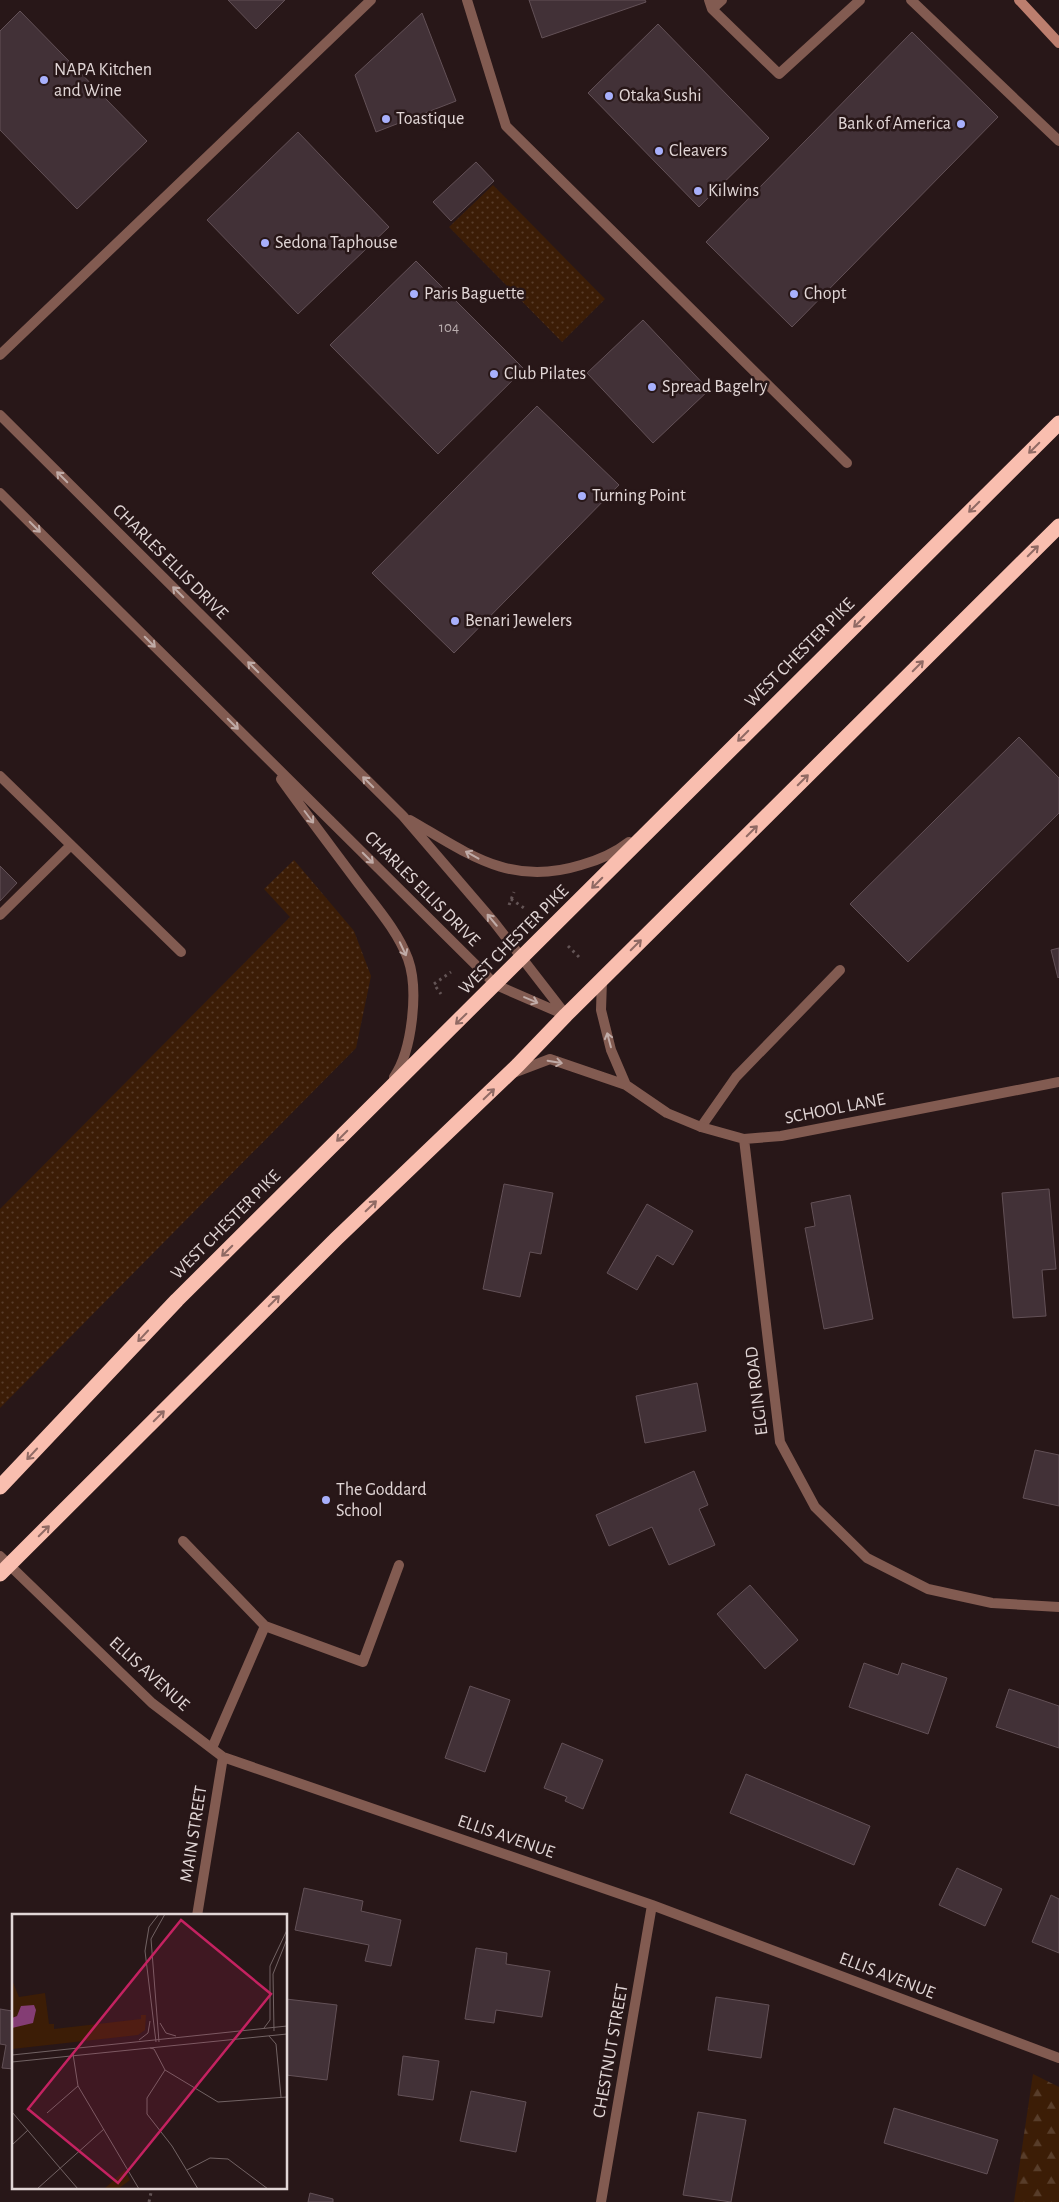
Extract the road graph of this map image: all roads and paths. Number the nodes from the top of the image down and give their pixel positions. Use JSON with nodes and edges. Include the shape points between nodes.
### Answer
{"nodes":[{"id":1,"x":371,"y":0,"type":"edge"},
{"id":2,"x":467,"y":0,"type":"edge"},
{"id":3,"x":722,"y":0,"type":"edge"},
{"id":4,"x":860,"y":0,"type":"edge"},
{"id":5,"x":911,"y":0,"type":"edge"},
{"id":6,"x":1018,"y":0,"type":"edge"},
{"id":7,"x":711,"y":4,"type":"edge"},
{"id":8,"x":1059,"y":43,"type":"edge"},
{"id":9,"x":1059,"y":142,"type":"edge"},
{"id":10,"x":0,"y":355,"type":"edge"},
{"id":11,"x":0,"y":415,"type":"edge"},
{"id":12,"x":1059,"y":423,"type":"edge"},
{"id":13,"x":847,"y":463,"type":"dead end"},
{"id":14,"x":0,"y":493,"type":"edge"},
{"id":15,"x":1059,"y":526,"type":"edge"},
{"id":16,"x":259,"y":750,"type":"junction"},
{"id":17,"x":0,"y":776,"type":"edge"},
{"id":18,"x":668,"y":811,"type":"junction"},
{"id":19,"x":403,"y":816,"type":"junction"},
{"id":20,"x":71,"y":845,"type":"junction"},
{"id":21,"x":514,"y":891,"type":"dead end"},
{"id":22,"x":511,"y":900,"type":"junction"},
{"id":23,"x":508,"y":908,"type":"dead end"},
{"id":24,"x":524,"y":908,"type":"dead end"},
{"id":25,"x":0,"y":915,"type":"edge"},
{"id":26,"x":568,"y":946,"type":"dead end"},
{"id":27,"x":181,"y":952,"type":"dead end"},
{"id":28,"x":522,"y":958,"type":"junction"},
{"id":29,"x":581,"y":959,"type":"dead end"},
{"id":30,"x":840,"y":970,"type":"dead end"},
{"id":31,"x":452,"y":972,"type":"dead end"},
{"id":32,"x":602,"y":980,"type":"junction"},
{"id":33,"x":434,"y":985,"type":"dead end"},
{"id":34,"x":496,"y":985,"type":"junction"},
{"id":35,"x":566,"y":1015,"type":"junction"},
{"id":36,"x":509,"y":1074,"type":"junction"},
{"id":37,"x":1059,"y":1082,"type":"edge"},
{"id":38,"x":626,"y":1085,"type":"junction"},
{"id":39,"x":376,"y":1101,"type":"junction"},
{"id":40,"x":701,"y":1127,"type":"junction"},
{"id":41,"x":744,"y":1139,"type":"junction"},
{"id":42,"x":0,"y":1487,"type":"edge"},
{"id":43,"x":183,"y":1541,"type":"dead end"},
{"id":44,"x":3,"y":1565,"type":"edge"},
{"id":45,"x":399,"y":1565,"type":"dead end"},
{"id":46,"x":1059,"y":1606,"type":"edge"},
{"id":47,"x":266,"y":1626,"type":"junction"},
{"id":48,"x":212,"y":1748,"type":"junction"},
{"id":49,"x":223,"y":1757,"type":"junction"},
{"id":50,"x":652,"y":1905,"type":"junction"},
{"id":51,"x":197,"y":1914,"type":"edge"},
{"id":52,"x":1059,"y":2058,"type":"edge"},
{"id":53,"x":601,"y":2202,"type":"edge"}],
"edges":[{"from":1,"to":10,"type":"street"},
{"from":2,"to":13,"type":"street","via":[[506,126]]},
{"from":3,"to":7,"type":"street"},
{"from":4,"to":7,"type":"street","via":[[779,74]]},
{"from":5,"to":9,"type":"street"},
{"from":6,"to":8,"type":"main road"},
{"from":19,"to":11,"type":"street","name":"CHARLES ELLIS DRIVE","one_way":true},
{"from":12,"to":18,"type":"highway","name":"WEST CHESTER PIKE","one_way":true},
{"from":14,"to":16,"type":"street","name":"CHARLES ELLIS DRIVE","one_way":true},
{"from":32,"to":15,"type":"highway","one_way":true},
{"from":16,"to":34,"type":"street","name":"CHARLES ELLIS DRIVE","one_way":true},
{"from":16,"to":39,"type":"street","name":"CHARLES ELLIS DRIVE","one_way":true,"via":[[394,930],[409,961],[413,998],[407,1046],[400,1067]]},
{"from":17,"to":20,"type":"street"},
{"from":18,"to":19,"type":"street","name":"CHARLES ELLIS DRIVE","one_way":true,"via":[[617,852],[567,870],[542,874],[497,867]]},
{"from":18,"to":28,"type":"highway","name":"WEST CHESTER PIKE","one_way":true},
{"from":28,"to":19,"type":"street","name":"CHARLES ELLIS DRIVE","one_way":true},
{"from":20,"to":25,"type":"street"},
{"from":20,"to":27,"type":"street"},
{"from":21,"to":22,"type":"path"},
{"from":22,"to":23,"type":"path"},
{"from":22,"to":24,"type":"path"},
{"from":26,"to":29,"type":"path"},
{"from":28,"to":34,"type":"highway","name":"WEST CHESTER PIKE"},
{"from":28,"to":35,"type":"street","name":"CHARLES ELLIS DRIVE"},
{"from":30,"to":40,"type":"street","via":[[736,1077]]},
{"from":31,"to":33,"type":"path"},
{"from":32,"to":35,"type":"highway"},
{"from":38,"to":32,"type":"street","one_way":true,"via":[[611,1050],[601,1010]]},
{"from":34,"to":35,"type":"street","name":"CHARLES ELLIS DRIVE","one_way":true},
{"from":34,"to":39,"type":"highway","name":"WEST CHESTER PIKE","one_way":true},
{"from":35,"to":36,"type":"highway"},
{"from":36,"to":38,"type":"street","name":"SCHOOL LANE","one_way":true,"via":[[550,1060]]},
{"from":44,"to":36,"type":"highway","one_way":true},
{"from":37,"to":41,"type":"street","name":"SCHOOL LANE","via":[[790,1134]]},
{"from":38,"to":40,"type":"street","name":"SCHOOL LANE","via":[[667,1113]]},
{"from":39,"to":42,"type":"highway","name":"WEST CHESTER PIKE","one_way":true,"via":[[177,1300]]},
{"from":40,"to":41,"type":"street","name":"SCHOOL LANE"},
{"from":41,"to":46,"type":"street","name":"ELGIN ROAD","via":[[780,1442],[815,1507],[867,1558],[928,1589],[992,1603]]},
{"from":43,"to":47,"type":"street"},
{"from":44,"to":48,"type":"street","name":"ELLIS AVENUE","via":[[152,1703]]},
{"from":45,"to":47,"type":"street","via":[[363,1662]]},
{"from":47,"to":48,"type":"street"},
{"from":48,"to":49,"type":"street","name":"ELLIS AVENUE"},
{"from":49,"to":50,"type":"street","name":"ELLIS AVENUE"},
{"from":49,"to":51,"type":"street","name":"MAIN STREET"},
{"from":50,"to":52,"type":"street","name":"ELLIS AVENUE"},
{"from":50,"to":53,"type":"street","name":"CHESTNUT STREET"}]}
